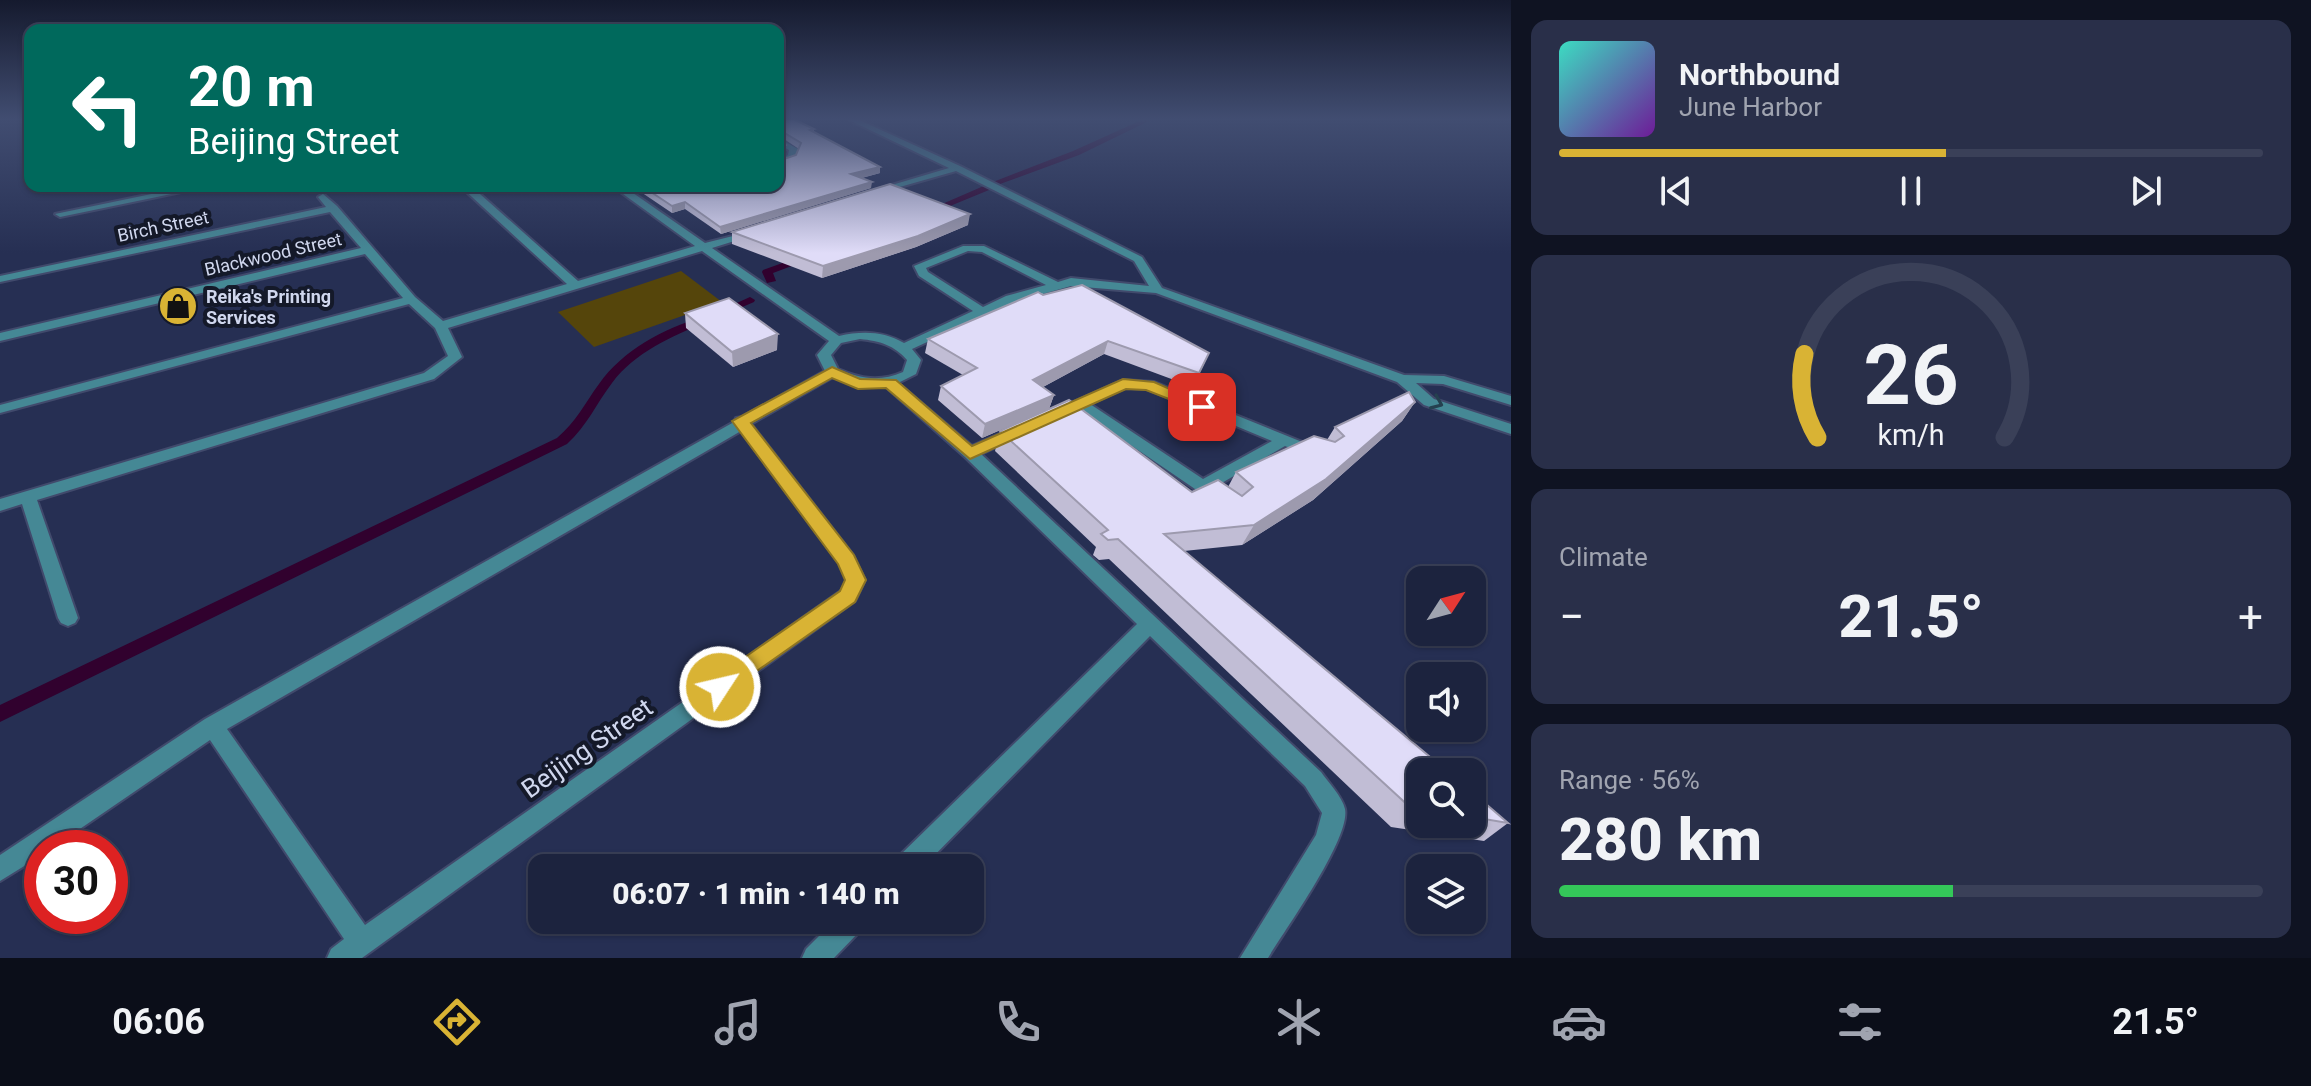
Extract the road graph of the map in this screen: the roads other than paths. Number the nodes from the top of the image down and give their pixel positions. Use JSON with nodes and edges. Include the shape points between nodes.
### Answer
{"nodes":[{"id":1,"x":948,"y":164,"type":"edge"},
{"id":2,"x":957,"y":168,"type":"junction"},
{"id":3,"x":142,"y":192,"type":"edge"},
{"id":4,"x":174,"y":192,"type":"edge"},
{"id":5,"x":472,"y":192,"type":"edge"},
{"id":6,"x":626,"y":192,"type":"edge"},
{"id":7,"x":868,"y":195,"type":"edge"},
{"id":8,"x":323,"y":197,"type":"dead end"},
{"id":9,"x":144,"y":198,"type":"junction"},
{"id":10,"x":333,"y":208,"type":"junction"},
{"id":11,"x":60,"y":214,"type":"dead end"},
{"id":12,"x":765,"y":228,"type":"edge"},
{"id":13,"x":706,"y":246,"type":"junction"},
{"id":14,"x":367,"y":250,"type":"junction"},
{"id":15,"x":0,"y":279,"type":"edge"},
{"id":16,"x":574,"y":284,"type":"junction"},
{"id":17,"x":1057,"y":286,"type":"junction"},
{"id":18,"x":1158,"y":290,"type":"junction"},
{"id":19,"x":411,"y":300,"type":"junction"},
{"id":20,"x":983,"y":312,"type":"junction"},
{"id":21,"x":441,"y":326,"type":"junction"},
{"id":22,"x":0,"y":337,"type":"edge"},
{"id":23,"x":837,"y":340,"type":"junction"},
{"id":24,"x":905,"y":347,"type":"junction"},
{"id":25,"x":832,"y":372,"type":"junction"},
{"id":26,"x":1402,"y":379,"type":"junction"},
{"id":27,"x":890,"y":383,"type":"junction"},
{"id":28,"x":1511,"y":401,"type":"edge"},
{"id":29,"x":1079,"y":403,"type":"junction"},
{"id":30,"x":0,"y":409,"type":"edge"},
{"id":31,"x":741,"y":421,"type":"junction"},
{"id":32,"x":1511,"y":429,"type":"edge"},
{"id":33,"x":1283,"y":441,"type":"junction"},
{"id":34,"x":970,"y":453,"type":"junction"},
{"id":35,"x":1321,"y":455,"type":"edge"},
{"id":36,"x":1203,"y":486,"type":"junction"},
{"id":37,"x":28,"y":497,"type":"junction"},
{"id":38,"x":0,"y":505,"type":"edge"},
{"id":39,"x":1231,"y":507,"type":"edge"},
{"id":40,"x":68,"y":618,"type":"dead end"},
{"id":41,"x":1150,"y":623,"type":"junction"},
{"id":42,"x":213,"y":726,"type":"junction"},
{"id":43,"x":919,"y":854,"type":"edge"},
{"id":44,"x":0,"y":869,"type":"edge"},
{"id":45,"x":839,"y":934,"type":"edge"},
{"id":46,"x":361,"y":942,"type":"junction"},
{"id":47,"x":340,"y":958,"type":"edge"},
{"id":48,"x":815,"y":958,"type":"edge"},
{"id":49,"x":1253,"y":958,"type":"edge"}],
"edges":[{"from":1,"to":2,"type":"street"},
{"from":2,"to":7,"type":"street"},
{"from":2,"to":18,"type":"street","via":[[1138,259]]},
{"from":3,"to":9,"type":"street"},
{"from":4,"to":9,"type":"street"},
{"from":5,"to":16,"type":"street"},
{"from":6,"to":13,"type":"street"},
{"from":8,"to":10,"type":"street"},
{"from":9,"to":11,"type":"street"},
{"from":10,"to":14,"type":"street"},
{"from":10,"to":15,"type":"street","name":"Birch Street"},
{"from":12,"to":13,"type":"street"},
{"from":13,"to":16,"type":"street"},
{"from":13,"to":23,"type":"street"},
{"from":14,"to":19,"type":"street"},
{"from":14,"to":22,"type":"street","name":"Blackwood Street"},
{"from":16,"to":21,"type":"street"},
{"from":17,"to":18,"type":"street","via":[[1071,282]]},
{"from":17,"to":20,"type":"street"},
{"from":17,"to":20,"type":"street","via":[[984,249],[967,248],[920,266],[923,274]]},
{"from":18,"to":26,"type":"street"},
{"from":19,"to":21,"type":"street"},
{"from":19,"to":30,"type":"street"},
{"from":20,"to":24,"type":"street"},
{"from":21,"to":37,"type":"street","via":[[455,357],[429,376]]},
{"from":23,"to":24,"type":"street","via":[[885,337]]},
{"from":23,"to":25,"type":"street","via":[[824,355]]},
{"from":24,"to":27,"type":"street","via":[[914,360],[909,374]]},
{"from":25,"to":27,"type":"street","via":[[858,384]]},
{"from":25,"to":31,"type":"street"},
{"from":26,"to":28,"type":"street","via":[[1444,380]]},
{"from":26,"to":32,"type":"street","one_way":true,"via":[[1429,402]]},
{"from":27,"to":34,"type":"street"},
{"from":29,"to":33,"type":"street","via":[[1123,384],[1149,385]]},
{"from":29,"to":34,"type":"street"},
{"from":29,"to":36,"type":"street"},
{"from":31,"to":42,"type":"street"},
{"from":31,"to":46,"type":"street","name":"Beijing Street","via":[[847,560],[856,580],[848,596]]},
{"from":33,"to":35,"type":"street"},
{"from":33,"to":36,"type":"street"},
{"from":34,"to":41,"type":"street"},
{"from":36,"to":39,"type":"street"},
{"from":37,"to":38,"type":"street"},
{"from":37,"to":40,"type":"street"},
{"from":41,"to":43,"type":"street"},
{"from":41,"to":49,"type":"street","via":[[1313,779],[1334,811],[1327,840]]},
{"from":42,"to":44,"type":"street"},
{"from":42,"to":46,"type":"street"},
{"from":45,"to":48,"type":"street"},
{"from":46,"to":47,"type":"street","name":"Beijing Street"}]}
